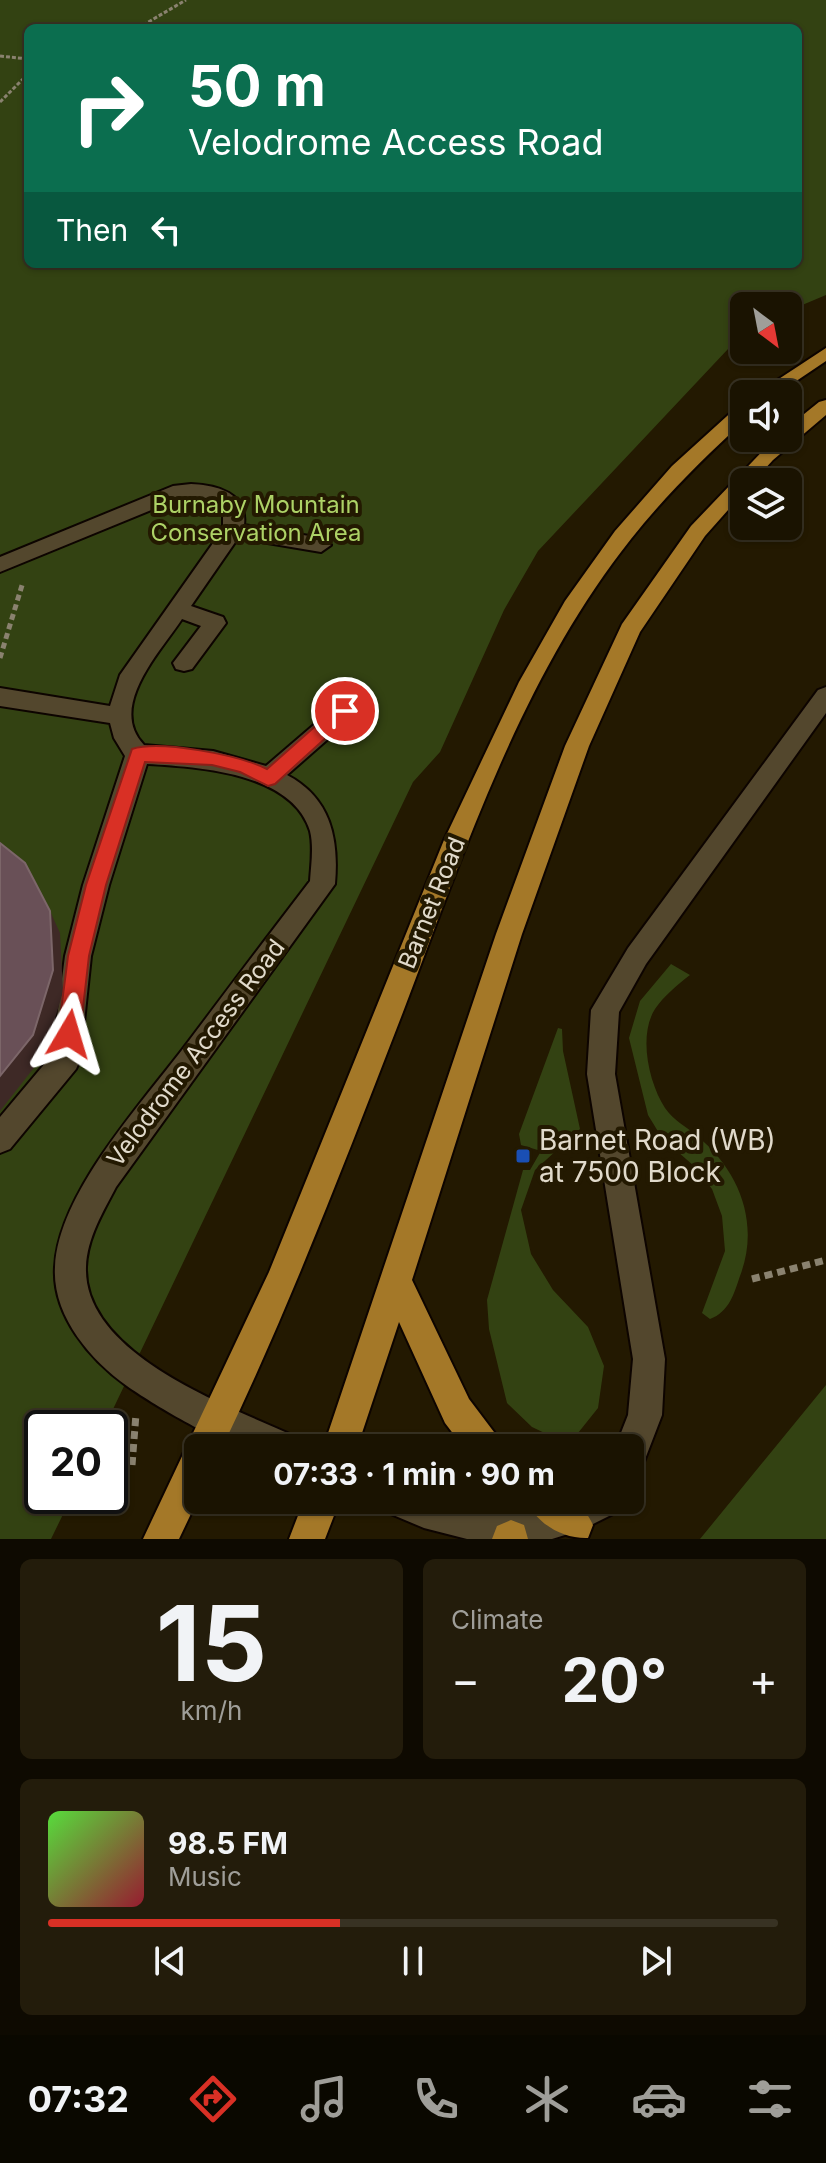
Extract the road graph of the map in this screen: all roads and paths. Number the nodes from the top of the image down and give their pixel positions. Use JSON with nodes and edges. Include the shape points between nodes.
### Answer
{"nodes":[{"id":1,"x":186,"y":0,"type":"edge"},
{"id":2,"x":145,"y":24,"type":"edge"},
{"id":3,"x":0,"y":56,"type":"edge"},
{"id":4,"x":24,"y":59,"type":"edge"},
{"id":5,"x":24,"y":78,"type":"edge"},
{"id":6,"x":0,"y":102,"type":"edge"},
{"id":7,"x":826,"y":353,"type":"edge"},
{"id":8,"x":786,"y":380,"type":"edge"},
{"id":9,"x":826,"y":406,"type":"edge"},
{"id":10,"x":730,"y":422,"type":"edge"},
{"id":11,"x":802,"y":426,"type":"edge"},
{"id":12,"x":771,"y":452,"type":"edge"},
{"id":13,"x":233,"y":530,"type":"junction"},
{"id":14,"x":321,"y":545,"type":"dead end"},
{"id":15,"x":0,"y":565,"type":"edge"},
{"id":16,"x":15,"y":602,"type":"dead end"},
{"id":17,"x":177,"y":609,"type":"junction"},
{"id":18,"x":0,"y":658,"type":"edge"},
{"id":19,"x":184,"y":663,"type":"dead end"},
{"id":20,"x":826,"y":696,"type":"edge"},
{"id":21,"x":0,"y":697,"type":"edge"},
{"id":22,"x":345,"y":711,"type":"dead end"},
{"id":23,"x":121,"y":716,"type":"junction"},
{"id":24,"x":138,"y":754,"type":"junction"},
{"id":25,"x":268,"y":778,"type":"junction"},
{"id":26,"x":0,"y":1139,"type":"edge"},
{"id":27,"x":826,"y":1260,"type":"edge"},
{"id":28,"x":752,"y":1279,"type":"dead end"},
{"id":29,"x":396,"y":1281,"type":"junction"},
{"id":30,"x":140,"y":1379,"type":"junction"},
{"id":31,"x":219,"y":1418,"type":"junction"},
{"id":32,"x":211,"y":1434,"type":"edge"},
{"id":33,"x":253,"y":1434,"type":"edge"},
{"id":34,"x":345,"y":1434,"type":"edge"},
{"id":35,"x":474,"y":1434,"type":"edge"},
{"id":36,"x":638,"y":1434,"type":"edge"},
{"id":37,"x":132,"y":1465,"type":"dead end"},
{"id":38,"x":184,"y":1491,"type":"edge"},
{"id":39,"x":317,"y":1514,"type":"edge"},
{"id":40,"x":433,"y":1514,"type":"edge"},
{"id":41,"x":561,"y":1514,"type":"edge"},
{"id":42,"x":588,"y":1514,"type":"edge"},
{"id":43,"x":575,"y":1525,"type":"junction"},
{"id":44,"x":161,"y":1539,"type":"edge"},
{"id":45,"x":307,"y":1539,"type":"edge"},
{"id":46,"x":510,"y":1539,"type":"edge"}],
"edges":[{"from":1,"to":2,"type":"path"},
{"from":3,"to":4,"type":"path"},
{"from":5,"to":6,"type":"path"},
{"from":7,"to":8,"type":"main road"},
{"from":9,"to":11,"type":"main road"},
{"from":10,"to":31,"type":"main road","name":"Barnet Road","via":[[647,503],[572,604],[506,725],[428,907],[268,1314]]},
{"from":12,"to":29,"type":"main road","via":[[698,531],[630,630],[577,746]]},
{"from":13,"to":14,"type":"street"},
{"from":13,"to":15,"type":"street","via":[[234,508],[221,495],[180,491]]},
{"from":13,"to":17,"type":"street"},
{"from":16,"to":18,"type":"path"},
{"from":17,"to":19,"type":"street","via":[[215,623]]},
{"from":17,"to":23,"type":"street","via":[[128,681]]},
{"from":20,"to":36,"type":"street","via":[[637,956],[605,1010],[601,1074],[649,1359],[645,1415]]},
{"from":21,"to":23,"type":"street"},
{"from":22,"to":25,"type":"street"},
{"from":23,"to":24,"type":"street","via":[[126,744]]},
{"from":24,"to":25,"type":"street","name":"Velodrome Access Road","via":[[212,758]]},
{"from":24,"to":26,"type":"street","via":[[78,956],[66,1060]]},
{"from":25,"to":30,"type":"street","name":"Velodrome Access Road","via":[[299,796],[319,823],[326,851],[322,884],[105,1176],[78,1229],[70,1278],[86,1325]]},
{"from":27,"to":28,"type":"path"},
{"from":29,"to":34,"type":"main road"},
{"from":29,"to":35,"type":"main road","via":[[457,1411]]},
{"from":30,"to":31,"type":"street","name":"Velodrome Access Road"},
{"from":30,"to":37,"type":"path"},
{"from":31,"to":32,"type":"main road","name":"Barnet Road"},
{"from":31,"to":33,"type":"street","name":"Velodrome Access Road"},
{"from":38,"to":44,"type":"main road"},
{"from":39,"to":45,"type":"main road"},
{"from":40,"to":46,"type":"street"},
{"from":41,"to":43,"type":"main road"},
{"from":42,"to":43,"type":"street"},
{"from":43,"to":46,"type":"street"}]}
